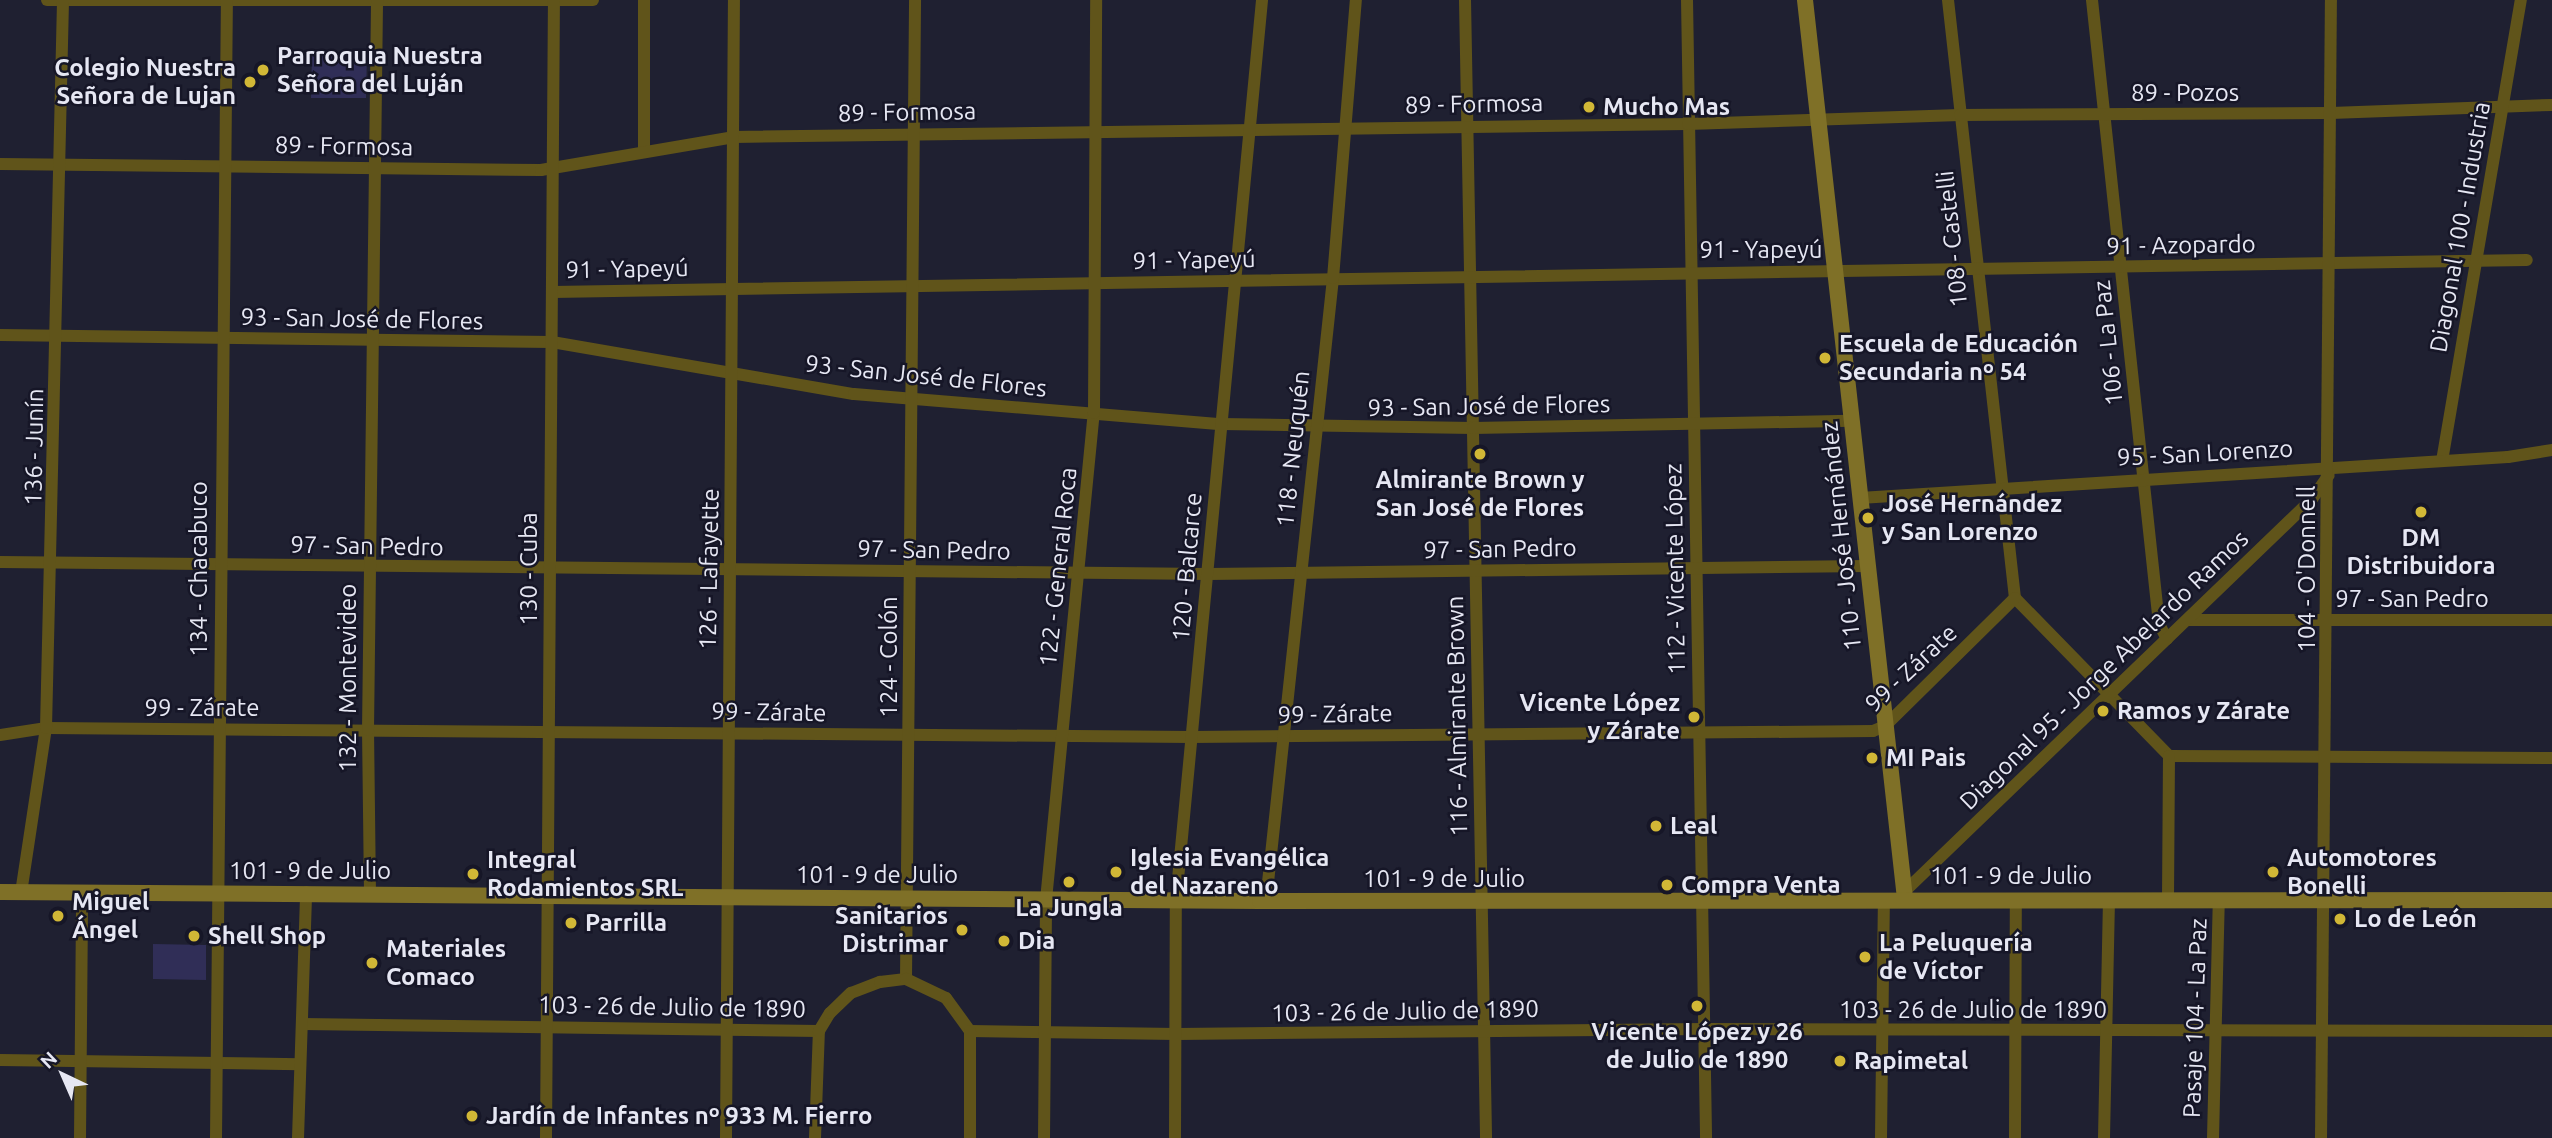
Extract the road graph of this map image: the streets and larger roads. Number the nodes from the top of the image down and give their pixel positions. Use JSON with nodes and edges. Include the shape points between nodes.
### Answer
{"nodes":[{"id":1,"x":47,"y":0,"type":"edge"},
{"id":2,"x":63,"y":0,"type":"edge"},
{"id":3,"x":593,"y":0,"type":"edge"},
{"id":4,"x":644,"y":0,"type":"edge"},
{"id":5,"x":734,"y":0,"type":"edge"},
{"id":6,"x":915,"y":0,"type":"edge"},
{"id":7,"x":1096,"y":0,"type":"edge"},
{"id":8,"x":1262,"y":0,"type":"edge"},
{"id":9,"x":1356,"y":0,"type":"edge"},
{"id":10,"x":1465,"y":0,"type":"edge"},
{"id":11,"x":1687,"y":0,"type":"edge"},
{"id":12,"x":1805,"y":0,"type":"edge"},
{"id":13,"x":1948,"y":0,"type":"edge"},
{"id":14,"x":2092,"y":0,"type":"edge"},
{"id":15,"x":2331,"y":0,"type":"edge"},
{"id":16,"x":2521,"y":0,"type":"edge"},
{"id":17,"x":227,"y":1,"type":"edge"},
{"id":18,"x":377,"y":1,"type":"edge"},
{"id":19,"x":554,"y":2,"type":"edge"},
{"id":20,"x":2552,"y":105,"type":"edge"},
{"id":21,"x":2502,"y":108,"type":"junction"},
{"id":22,"x":2331,"y":113,"type":"junction"},
{"id":23,"x":2105,"y":114,"type":"junction"},
{"id":24,"x":1960,"y":115,"type":"junction"},
{"id":25,"x":1818,"y":118,"type":"junction"},
{"id":26,"x":1688,"y":124,"type":"junction"},
{"id":27,"x":1468,"y":125,"type":"junction"},
{"id":28,"x":1345,"y":127,"type":"junction"},
{"id":29,"x":1251,"y":128,"type":"junction"},
{"id":30,"x":1096,"y":130,"type":"junction"},
{"id":31,"x":913,"y":133,"type":"junction"},
{"id":32,"x":734,"y":137,"type":"junction"},
{"id":33,"x":644,"y":152,"type":"junction"},
{"id":34,"x":0,"y":164,"type":"edge"},
{"id":35,"x":60,"y":164,"type":"junction"},
{"id":36,"x":225,"y":166,"type":"junction"},
{"id":37,"x":378,"y":167,"type":"junction"},
{"id":38,"x":553,"y":169,"type":"junction"},
{"id":39,"x":2527,"y":260,"type":"dead end"},
{"id":40,"x":2475,"y":262,"type":"junction"},
{"id":41,"x":2329,"y":263,"type":"junction"},
{"id":42,"x":1975,"y":267,"type":"junction"},
{"id":43,"x":2122,"y":267,"type":"junction"},
{"id":44,"x":1691,"y":271,"type":"junction"},
{"id":45,"x":1835,"y":271,"type":"junction"},
{"id":46,"x":1472,"y":277,"type":"junction"},
{"id":47,"x":1333,"y":278,"type":"junction"},
{"id":48,"x":1236,"y":281,"type":"junction"},
{"id":49,"x":1095,"y":282,"type":"junction"},
{"id":50,"x":914,"y":284,"type":"junction"},
{"id":51,"x":733,"y":288,"type":"junction"},
{"id":52,"x":553,"y":292,"type":"junction"},
{"id":53,"x":0,"y":335,"type":"edge"},
{"id":54,"x":56,"y":336,"type":"junction"},
{"id":55,"x":222,"y":337,"type":"junction"},
{"id":56,"x":372,"y":340,"type":"junction"},
{"id":57,"x":552,"y":342,"type":"junction"},
{"id":58,"x":733,"y":374,"type":"junction"},
{"id":59,"x":912,"y":398,"type":"junction"},
{"id":60,"x":1094,"y":413,"type":"junction"},
{"id":61,"x":1851,"y":421,"type":"junction"},
{"id":62,"x":1221,"y":424,"type":"junction"},
{"id":63,"x":1693,"y":424,"type":"junction"},
{"id":64,"x":1473,"y":428,"type":"junction"},
{"id":65,"x":1317,"y":429,"type":"junction"},
{"id":66,"x":2552,"y":450,"type":"edge"},
{"id":67,"x":2442,"y":461,"type":"junction"},
{"id":68,"x":2329,"y":472,"type":"junction"},
{"id":69,"x":2143,"y":477,"type":"junction"},
{"id":70,"x":2001,"y":486,"type":"junction"},
{"id":71,"x":1860,"y":498,"type":"junction"},
{"id":72,"x":0,"y":562,"type":"edge"},
{"id":73,"x":53,"y":562,"type":"junction"},
{"id":74,"x":219,"y":566,"type":"junction"},
{"id":75,"x":1697,"y":566,"type":"junction"},
{"id":76,"x":1867,"y":566,"type":"junction"},
{"id":77,"x":370,"y":568,"type":"junction"},
{"id":78,"x":550,"y":569,"type":"junction"},
{"id":79,"x":730,"y":569,"type":"junction"},
{"id":80,"x":910,"y":570,"type":"junction"},
{"id":81,"x":1475,"y":571,"type":"junction"},
{"id":82,"x":1078,"y":573,"type":"junction"},
{"id":83,"x":1301,"y":573,"type":"junction"},
{"id":84,"x":1208,"y":574,"type":"junction"},
{"id":85,"x":2015,"y":598,"type":"junction"},
{"id":86,"x":2188,"y":620,"type":"junction"},
{"id":87,"x":2327,"y":620,"type":"junction"},
{"id":88,"x":2552,"y":620,"type":"edge"},
{"id":89,"x":2167,"y":639,"type":"junction"},
{"id":90,"x":2109,"y":695,"type":"junction"},
{"id":91,"x":1885,"y":726,"type":"junction"},
{"id":92,"x":46,"y":728,"type":"junction"},
{"id":93,"x":219,"y":728,"type":"junction"},
{"id":94,"x":368,"y":730,"type":"junction"},
{"id":95,"x":1700,"y":730,"type":"junction"},
{"id":96,"x":728,"y":732,"type":"junction"},
{"id":97,"x":1477,"y":733,"type":"junction"},
{"id":98,"x":549,"y":734,"type":"junction"},
{"id":99,"x":0,"y":735,"type":"edge"},
{"id":100,"x":909,"y":735,"type":"junction"},
{"id":101,"x":1062,"y":736,"type":"junction"},
{"id":102,"x":1281,"y":736,"type":"junction"},
{"id":103,"x":1192,"y":737,"type":"junction"},
{"id":104,"x":2169,"y":756,"type":"junction"},
{"id":105,"x":2552,"y":758,"type":"edge"},
{"id":106,"x":2327,"y":759,"type":"junction"},
{"id":107,"x":0,"y":892,"type":"edge"},
{"id":108,"x":21,"y":892,"type":"junction"},
{"id":109,"x":306,"y":892,"type":"junction"},
{"id":110,"x":82,"y":893,"type":"junction"},
{"id":111,"x":216,"y":893,"type":"junction"},
{"id":112,"x":370,"y":893,"type":"junction"},
{"id":113,"x":548,"y":895,"type":"junction"},
{"id":114,"x":1905,"y":895,"type":"junction"},
{"id":115,"x":907,"y":897,"type":"junction"},
{"id":116,"x":726,"y":898,"type":"junction"},
{"id":117,"x":2168,"y":898,"type":"junction"},
{"id":118,"x":2016,"y":899,"type":"junction"},
{"id":119,"x":2109,"y":899,"type":"junction"},
{"id":120,"x":2220,"y":899,"type":"junction"},
{"id":121,"x":2324,"y":899,"type":"junction"},
{"id":122,"x":1046,"y":900,"type":"junction"},
{"id":123,"x":1176,"y":900,"type":"junction"},
{"id":124,"x":1884,"y":900,"type":"junction"},
{"id":125,"x":2552,"y":900,"type":"edge"},
{"id":126,"x":1266,"y":901,"type":"junction"},
{"id":127,"x":1482,"y":902,"type":"junction"},
{"id":128,"x":1702,"y":902,"type":"junction"},
{"id":129,"x":906,"y":979,"type":"junction"},
{"id":130,"x":302,"y":1024,"type":"junction"},
{"id":131,"x":546,"y":1026,"type":"junction"},
{"id":132,"x":725,"y":1028,"type":"junction"},
{"id":133,"x":2323,"y":1028,"type":"junction"},
{"id":134,"x":1483,"y":1030,"type":"junction"},
{"id":135,"x":1704,"y":1030,"type":"junction"},
{"id":136,"x":2216,"y":1030,"type":"junction"},
{"id":137,"x":819,"y":1031,"type":"junction"},
{"id":138,"x":970,"y":1031,"type":"junction"},
{"id":139,"x":1882,"y":1031,"type":"junction"},
{"id":140,"x":2107,"y":1031,"type":"junction"},
{"id":141,"x":2552,"y":1031,"type":"edge"},
{"id":142,"x":1045,"y":1032,"type":"junction"},
{"id":143,"x":2016,"y":1033,"type":"junction"},
{"id":144,"x":1177,"y":1034,"type":"junction"},
{"id":145,"x":0,"y":1060,"type":"edge"},
{"id":146,"x":81,"y":1060,"type":"junction"},
{"id":147,"x":216,"y":1063,"type":"junction"},
{"id":148,"x":300,"y":1064,"type":"junction"},
{"id":149,"x":80,"y":1138,"type":"edge"},
{"id":150,"x":216,"y":1138,"type":"edge"},
{"id":151,"x":298,"y":1138,"type":"edge"},
{"id":152,"x":546,"y":1138,"type":"edge"},
{"id":153,"x":726,"y":1138,"type":"edge"},
{"id":154,"x":815,"y":1138,"type":"edge"},
{"id":155,"x":970,"y":1138,"type":"edge"},
{"id":156,"x":1044,"y":1138,"type":"edge"},
{"id":157,"x":1175,"y":1138,"type":"edge"},
{"id":158,"x":1486,"y":1138,"type":"edge"},
{"id":159,"x":1706,"y":1138,"type":"edge"},
{"id":160,"x":1881,"y":1138,"type":"edge"},
{"id":161,"x":2015,"y":1138,"type":"edge"},
{"id":162,"x":2104,"y":1138,"type":"edge"},
{"id":163,"x":2213,"y":1138,"type":"edge"},
{"id":164,"x":2321,"y":1138,"type":"edge"}],
"edges":[{"from":1,"to":2,"type":"street"},
{"from":2,"to":17,"type":"street"},
{"from":2,"to":35,"type":"street","name":"136 - Junín"},
{"from":3,"to":19,"type":"street"},
{"from":4,"to":33,"type":"street"},
{"from":5,"to":32,"type":"street","name":"126 - Lafayette"},
{"from":6,"to":31,"type":"street","name":"124 - Colón"},
{"from":7,"to":30,"type":"street","name":"122 - General Roca"},
{"from":8,"to":29,"type":"street","name":"120 - Balcarce"},
{"from":9,"to":28,"type":"street","name":"118 - Neuquén"},
{"from":10,"to":27,"type":"street","name":"116 - Almirante Brown"},
{"from":11,"to":26,"type":"street","name":"112 - Vicente López"},
{"from":12,"to":25,"type":"street","name":"110 - José Hernández"},
{"from":13,"to":24,"type":"street","name":"108 - Castelli"},
{"from":14,"to":23,"type":"street","name":"106 - La Paz"},
{"from":15,"to":22,"type":"street","name":"104 - O'Donnell"},
{"from":16,"to":21,"type":"street","name":"Diagonal 100 - Industria"},
{"from":17,"to":18,"type":"street"},
{"from":17,"to":36,"type":"street","name":"134 - Chacabuco"},
{"from":18,"to":19,"type":"street"},
{"from":18,"to":37,"type":"street","name":"132 - Montevideo"},
{"from":19,"to":38,"type":"street","name":"130 - Cuba"},
{"from":20,"to":21,"type":"street","name":"89 - Pozos"},
{"from":21,"to":22,"type":"street","name":"89 - Pozos"},
{"from":21,"to":40,"type":"street","name":"Diagonal 100 - Industria"},
{"from":22,"to":23,"type":"street","name":"89 - Pozos"},
{"from":22,"to":41,"type":"street","name":"104 - O'Donnell"},
{"from":23,"to":24,"type":"street","name":"89 - Pozos"},
{"from":23,"to":43,"type":"street","name":"106 - La Paz"},
{"from":24,"to":25,"type":"street","name":"89 - Pozos"},
{"from":24,"to":42,"type":"street","name":"108 - Castelli"},
{"from":25,"to":26,"type":"street","name":"89 - Formosa"},
{"from":25,"to":45,"type":"street","name":"110 - José Hernández"},
{"from":26,"to":27,"type":"street","name":"89 - Formosa"},
{"from":26,"to":44,"type":"street","name":"112 - Vicente López"},
{"from":27,"to":28,"type":"street","name":"89 - Formosa"},
{"from":27,"to":46,"type":"street","name":"116 - Almirante Brown"},
{"from":28,"to":29,"type":"street","name":"89 - Formosa"},
{"from":28,"to":47,"type":"street","name":"118 - Neuquén"},
{"from":29,"to":30,"type":"street","name":"89 - Formosa"},
{"from":29,"to":48,"type":"street","name":"120 - Balcarce"},
{"from":30,"to":31,"type":"street","name":"89 - Formosa"},
{"from":30,"to":49,"type":"street","name":"122 - General Roca"},
{"from":31,"to":32,"type":"street","name":"89 - Formosa"},
{"from":31,"to":50,"type":"street","name":"124 - Colón"},
{"from":32,"to":33,"type":"street","name":"89 - Formosa"},
{"from":32,"to":51,"type":"street","name":"126 - Lafayette"},
{"from":33,"to":38,"type":"street","name":"89 - Formosa"},
{"from":34,"to":35,"type":"street","name":"89 - Formosa"},
{"from":35,"to":36,"type":"street","name":"89 - Formosa"},
{"from":35,"to":54,"type":"street","name":"136 - Junín"},
{"from":36,"to":37,"type":"street","name":"89 - Formosa"},
{"from":36,"to":55,"type":"street","name":"134 - Chacabuco"},
{"from":37,"to":38,"type":"street","name":"89 - Formosa"},
{"from":37,"to":56,"type":"street","name":"132 - Montevideo"},
{"from":38,"to":52,"type":"street","name":"130 - Cuba"},
{"from":39,"to":40,"type":"street","name":"91 - Azopardo"},
{"from":40,"to":41,"type":"street","name":"91 - Azopardo"},
{"from":40,"to":67,"type":"street","name":"Diagonal 100 - Industria"},
{"from":41,"to":43,"type":"street","name":"91 - Azopardo"},
{"from":41,"to":68,"type":"street","name":"104 - O'Donnell"},
{"from":42,"to":43,"type":"street","name":"91 - Azopardo"},
{"from":42,"to":45,"type":"street","name":"91 - Azopardo"},
{"from":42,"to":70,"type":"street","name":"108 - Castelli"},
{"from":43,"to":69,"type":"street","name":"106 - La Paz"},
{"from":44,"to":45,"type":"street","name":"91 - Yapeyú"},
{"from":44,"to":46,"type":"street","name":"91 - Yapeyú"},
{"from":44,"to":63,"type":"street","name":"112 - Vicente López"},
{"from":45,"to":61,"type":"street","name":"110 - José Hernández"},
{"from":46,"to":47,"type":"street","name":"91 - Yapeyú"},
{"from":46,"to":64,"type":"street","name":"116 - Almirante Brown"},
{"from":47,"to":48,"type":"street","name":"91 - Yapeyú"},
{"from":47,"to":65,"type":"street","name":"118 - Neuquén"},
{"from":48,"to":49,"type":"street","name":"91 - Yapeyú"},
{"from":48,"to":62,"type":"street","name":"120 - Balcarce"},
{"from":49,"to":50,"type":"street","name":"91 - Yapeyú"},
{"from":49,"to":60,"type":"street","name":"122 - General Roca"},
{"from":50,"to":51,"type":"street","name":"91 - Yapeyú"},
{"from":50,"to":59,"type":"street","name":"124 - Colón"},
{"from":51,"to":52,"type":"street","name":"91 - Yapeyú"},
{"from":51,"to":58,"type":"street","name":"126 - Lafayette"},
{"from":52,"to":57,"type":"street","name":"130 - Cuba"},
{"from":53,"to":54,"type":"street","name":"93 - San José de Flores"},
{"from":54,"to":55,"type":"street","name":"93 - San José de Flores"},
{"from":54,"to":73,"type":"street","name":"136 - Junín"},
{"from":55,"to":56,"type":"street","name":"93 - San José de Flores"},
{"from":55,"to":74,"type":"street","name":"134 - Chacabuco"},
{"from":56,"to":57,"type":"street","name":"93 - San José de Flores"},
{"from":56,"to":77,"type":"street","name":"132 - Montevideo"},
{"from":57,"to":58,"type":"street","name":"93 - San José de Flores"},
{"from":57,"to":78,"type":"street","name":"130 - Cuba"},
{"from":58,"to":59,"type":"street","name":"93 - San José de Flores","via":[[836,392]]},
{"from":58,"to":79,"type":"street","name":"126 - Lafayette"},
{"from":59,"to":60,"type":"street","name":"93 - San José de Flores"},
{"from":59,"to":80,"type":"street","name":"124 - Colón"},
{"from":60,"to":62,"type":"street","name":"93 - San José de Flores"},
{"from":60,"to":82,"type":"street","name":"122 - General Roca"},
{"from":61,"to":63,"type":"street","name":"93 - San José de Flores"},
{"from":61,"to":71,"type":"street","name":"110 - José Hernández"},
{"from":62,"to":65,"type":"street","name":"93 - San José de Flores"},
{"from":62,"to":84,"type":"street","name":"120 - Balcarce"},
{"from":63,"to":64,"type":"street","name":"93 - San José de Flores"},
{"from":63,"to":75,"type":"street","name":"112 - Vicente López"},
{"from":64,"to":65,"type":"street","name":"93 - San José de Flores"},
{"from":64,"to":81,"type":"street","name":"116 - Almirante Brown"},
{"from":65,"to":83,"type":"street","name":"118 - Neuquén"},
{"from":66,"to":67,"type":"street","name":"95 - San Lorenzo"},
{"from":67,"to":68,"type":"street","name":"95 - San Lorenzo"},
{"from":68,"to":69,"type":"street","name":"95 - San Lorenzo"},
{"from":68,"to":86,"type":"street","name":"Diagonal 95 - Jorge Abelardo Ramos","via":[[2312,499]]},
{"from":68,"to":87,"type":"street","name":"104 - O'Donnell"},
{"from":69,"to":70,"type":"street","name":"95 - San Lorenzo"},
{"from":69,"to":89,"type":"street","name":"106 - La Paz","via":[[2159,624]]},
{"from":70,"to":71,"type":"street","name":"95 - San Lorenzo"},
{"from":70,"to":85,"type":"street","name":"108 - Castelli"},
{"from":71,"to":76,"type":"street","name":"110 - José Hernández"},
{"from":72,"to":73,"type":"street","name":"97 - San Pedro"},
{"from":73,"to":74,"type":"street","name":"97 - San Pedro"},
{"from":73,"to":92,"type":"street","name":"136 - Junín"},
{"from":74,"to":77,"type":"street","name":"97 - San Pedro"},
{"from":74,"to":93,"type":"street","name":"134 - Chacabuco"},
{"from":75,"to":76,"type":"street","name":"97 - San Pedro"},
{"from":75,"to":81,"type":"street","name":"97 - San Pedro"},
{"from":75,"to":95,"type":"street","name":"112 - Vicente López"},
{"from":76,"to":91,"type":"street","name":"110 - José Hernández"},
{"from":77,"to":78,"type":"street","name":"97 - San Pedro"},
{"from":77,"to":94,"type":"street","name":"132 - Montevideo"},
{"from":78,"to":79,"type":"street","name":"97 - San Pedro"},
{"from":78,"to":98,"type":"street","name":"130 - Cuba"},
{"from":79,"to":80,"type":"street","name":"97 - San Pedro"},
{"from":79,"to":96,"type":"street","name":"126 - Lafayette"},
{"from":80,"to":82,"type":"street","name":"97 - San Pedro"},
{"from":80,"to":100,"type":"street","name":"124 - Colón"},
{"from":81,"to":83,"type":"street","name":"97 - San Pedro"},
{"from":81,"to":97,"type":"street","name":"116 - Almirante Brown"},
{"from":82,"to":84,"type":"street","name":"97 - San Pedro"},
{"from":82,"to":101,"type":"street","name":"122 - General Roca"},
{"from":83,"to":84,"type":"street","name":"97 - San Pedro"},
{"from":83,"to":102,"type":"street","name":"118 - Neuquén"},
{"from":84,"to":103,"type":"street","name":"120 - Balcarce"},
{"from":85,"to":90,"type":"street"},
{"from":85,"to":91,"type":"street","name":"99 - Zárate"},
{"from":86,"to":87,"type":"street","name":"97 - San Pedro"},
{"from":86,"to":89,"type":"street","name":"Diagonal 95 - Jorge Abelardo Ramos"},
{"from":87,"to":88,"type":"street","name":"97 - San Pedro"},
{"from":87,"to":106,"type":"street","name":"104 - O'Donnell"},
{"from":89,"to":90,"type":"street","name":"Diagonal 95 - Jorge Abelardo Ramos"},
{"from":90,"to":104,"type":"street"},
{"from":90,"to":114,"type":"street","name":"Diagonal 95 - Jorge Abelardo Ramos"},
{"from":91,"to":95,"type":"street","name":"99 - Zárate","via":[[1873,731]]},
{"from":91,"to":114,"type":"street","name":"110 - José Hernández"},
{"from":92,"to":93,"type":"street","name":"99 - Zárate"},
{"from":92,"to":99,"type":"street","name":"99 - Zárate"},
{"from":92,"to":108,"type":"street","name":"136 - Junín"},
{"from":93,"to":94,"type":"street","name":"99 - Zárate"},
{"from":93,"to":111,"type":"street","name":"134 - Chacabuco"},
{"from":94,"to":98,"type":"street","name":"99 - Zárate"},
{"from":94,"to":112,"type":"street","name":"132 - Montevideo"},
{"from":95,"to":97,"type":"street","name":"99 - Zárate"},
{"from":95,"to":128,"type":"street","name":"112 - Vicente López"},
{"from":96,"to":98,"type":"street","name":"99 - Zárate"},
{"from":96,"to":100,"type":"street","name":"99 - Zárate"},
{"from":96,"to":116,"type":"street","name":"126 - Lafayette"},
{"from":97,"to":102,"type":"street","name":"99 - Zárate"},
{"from":97,"to":127,"type":"street","name":"116 - Almirante Brown"},
{"from":98,"to":113,"type":"street","name":"130 - Cuba"},
{"from":100,"to":101,"type":"street","name":"99 - Zárate"},
{"from":100,"to":115,"type":"street","name":"124 - Colón"},
{"from":101,"to":103,"type":"street","name":"99 - Zárate"},
{"from":101,"to":122,"type":"street","name":"122 - General Roca"},
{"from":102,"to":103,"type":"street","name":"99 - Zárate"},
{"from":102,"to":126,"type":"street","name":"118 - Neuquén"},
{"from":103,"to":123,"type":"street","name":"120 - Balcarce"},
{"from":104,"to":106,"type":"street"},
{"from":104,"to":117,"type":"street"},
{"from":105,"to":106,"type":"street"},
{"from":106,"to":121,"type":"street","name":"104 - O'Donnell"},
{"from":107,"to":108,"type":"street","name":"101 - 9 de Julio"},
{"from":108,"to":110,"type":"street","name":"101 - 9 de Julio"},
{"from":109,"to":111,"type":"street","name":"101 - 9 de Julio"},
{"from":109,"to":112,"type":"street","name":"101 - 9 de Julio"},
{"from":109,"to":130,"type":"street"},
{"from":110,"to":111,"type":"street","name":"101 - 9 de Julio"},
{"from":110,"to":146,"type":"street"},
{"from":111,"to":147,"type":"street","name":"134 - Chacabuco"},
{"from":112,"to":113,"type":"street","name":"101 - 9 de Julio"},
{"from":113,"to":116,"type":"street","name":"101 - 9 de Julio"},
{"from":113,"to":131,"type":"street","name":"130 - Cuba"},
{"from":114,"to":118,"type":"street","name":"101 - 9 de Julio"},
{"from":114,"to":124,"type":"street","name":"101 - 9 de Julio"},
{"from":115,"to":116,"type":"street","name":"101 - 9 de Julio"},
{"from":115,"to":122,"type":"street","name":"101 - 9 de Julio"},
{"from":115,"to":129,"type":"street","name":"124 - Colón"},
{"from":116,"to":132,"type":"street","name":"126 - Lafayette"},
{"from":117,"to":119,"type":"street","name":"101 - 9 de Julio"},
{"from":117,"to":120,"type":"street","name":"101 - 9 de Julio"},
{"from":118,"to":119,"type":"street","name":"101 - 9 de Julio"},
{"from":118,"to":143,"type":"street"},
{"from":119,"to":140,"type":"street"},
{"from":120,"to":121,"type":"street","name":"101 - 9 de Julio"},
{"from":120,"to":136,"type":"street","name":"Pasaje 104 - La Paz"},
{"from":121,"to":125,"type":"street","name":"101 - 9 de Julio"},
{"from":121,"to":133,"type":"street","name":"104 - O'Donnell"},
{"from":122,"to":123,"type":"street","name":"101 - 9 de Julio"},
{"from":122,"to":142,"type":"street","name":"122 - General Roca"},
{"from":123,"to":126,"type":"street","name":"101 - 9 de Julio"},
{"from":123,"to":144,"type":"street","name":"120 - Balcarce"},
{"from":124,"to":128,"type":"street","name":"101 - 9 de Julio"},
{"from":124,"to":139,"type":"street"},
{"from":126,"to":127,"type":"street","name":"101 - 9 de Julio"},
{"from":127,"to":128,"type":"street","name":"101 - 9 de Julio"},
{"from":127,"to":134,"type":"street","name":"116 - Almirante Brown"},
{"from":128,"to":135,"type":"street","name":"112 - Vicente López"},
{"from":129,"to":137,"type":"street","name":"103 - 26 de Julio de 1890","via":[[880,982],[851,993]]},
{"from":129,"to":138,"type":"street","via":[[946,998]]},
{"from":130,"to":131,"type":"street","name":"103 - 26 de Julio de 1890"},
{"from":130,"to":148,"type":"street"},
{"from":131,"to":132,"type":"street","name":"103 - 26 de Julio de 1890"},
{"from":131,"to":152,"type":"street","name":"130 - Cuba"},
{"from":132,"to":137,"type":"street","name":"103 - 26 de Julio de 1890"},
{"from":132,"to":153,"type":"street","name":"126 - Lafayette"},
{"from":133,"to":136,"type":"street","name":"103 - 26 de Julio de 1890"},
{"from":133,"to":141,"type":"street","name":"103 - 26 de Julio de 1890"},
{"from":133,"to":164,"type":"street","name":"104 - O'Donnell"},
{"from":134,"to":135,"type":"street","name":"103 - 26 de Julio de 1890"},
{"from":134,"to":144,"type":"street","name":"103 - 26 de Julio de 1890"},
{"from":134,"to":158,"type":"street","name":"116 - Almirante Brown"},
{"from":135,"to":139,"type":"street","name":"103 - 26 de Julio de 1890"},
{"from":135,"to":159,"type":"street","name":"112 - Vicente López"},
{"from":136,"to":140,"type":"street","name":"103 - 26 de Julio de 1890"},
{"from":136,"to":163,"type":"street","name":"Pasaje 104 - La Paz"},
{"from":137,"to":154,"type":"street"},
{"from":138,"to":142,"type":"street","name":"103 - 26 de Julio de 1890"},
{"from":138,"to":155,"type":"street"},
{"from":139,"to":143,"type":"street","name":"103 - 26 de Julio de 1890"},
{"from":139,"to":160,"type":"street"},
{"from":140,"to":143,"type":"street","name":"103 - 26 de Julio de 1890"},
{"from":140,"to":162,"type":"street"},
{"from":142,"to":144,"type":"street","name":"103 - 26 de Julio de 1890"},
{"from":142,"to":156,"type":"street","name":"122 - General Roca"},
{"from":143,"to":161,"type":"street"},
{"from":144,"to":157,"type":"street","name":"120 - Balcarce"},
{"from":145,"to":146,"type":"street"},
{"from":146,"to":147,"type":"street"},
{"from":146,"to":149,"type":"street"},
{"from":147,"to":148,"type":"street"},
{"from":147,"to":150,"type":"street","name":"134 - Chacabuco"},
{"from":148,"to":151,"type":"street"}]}
